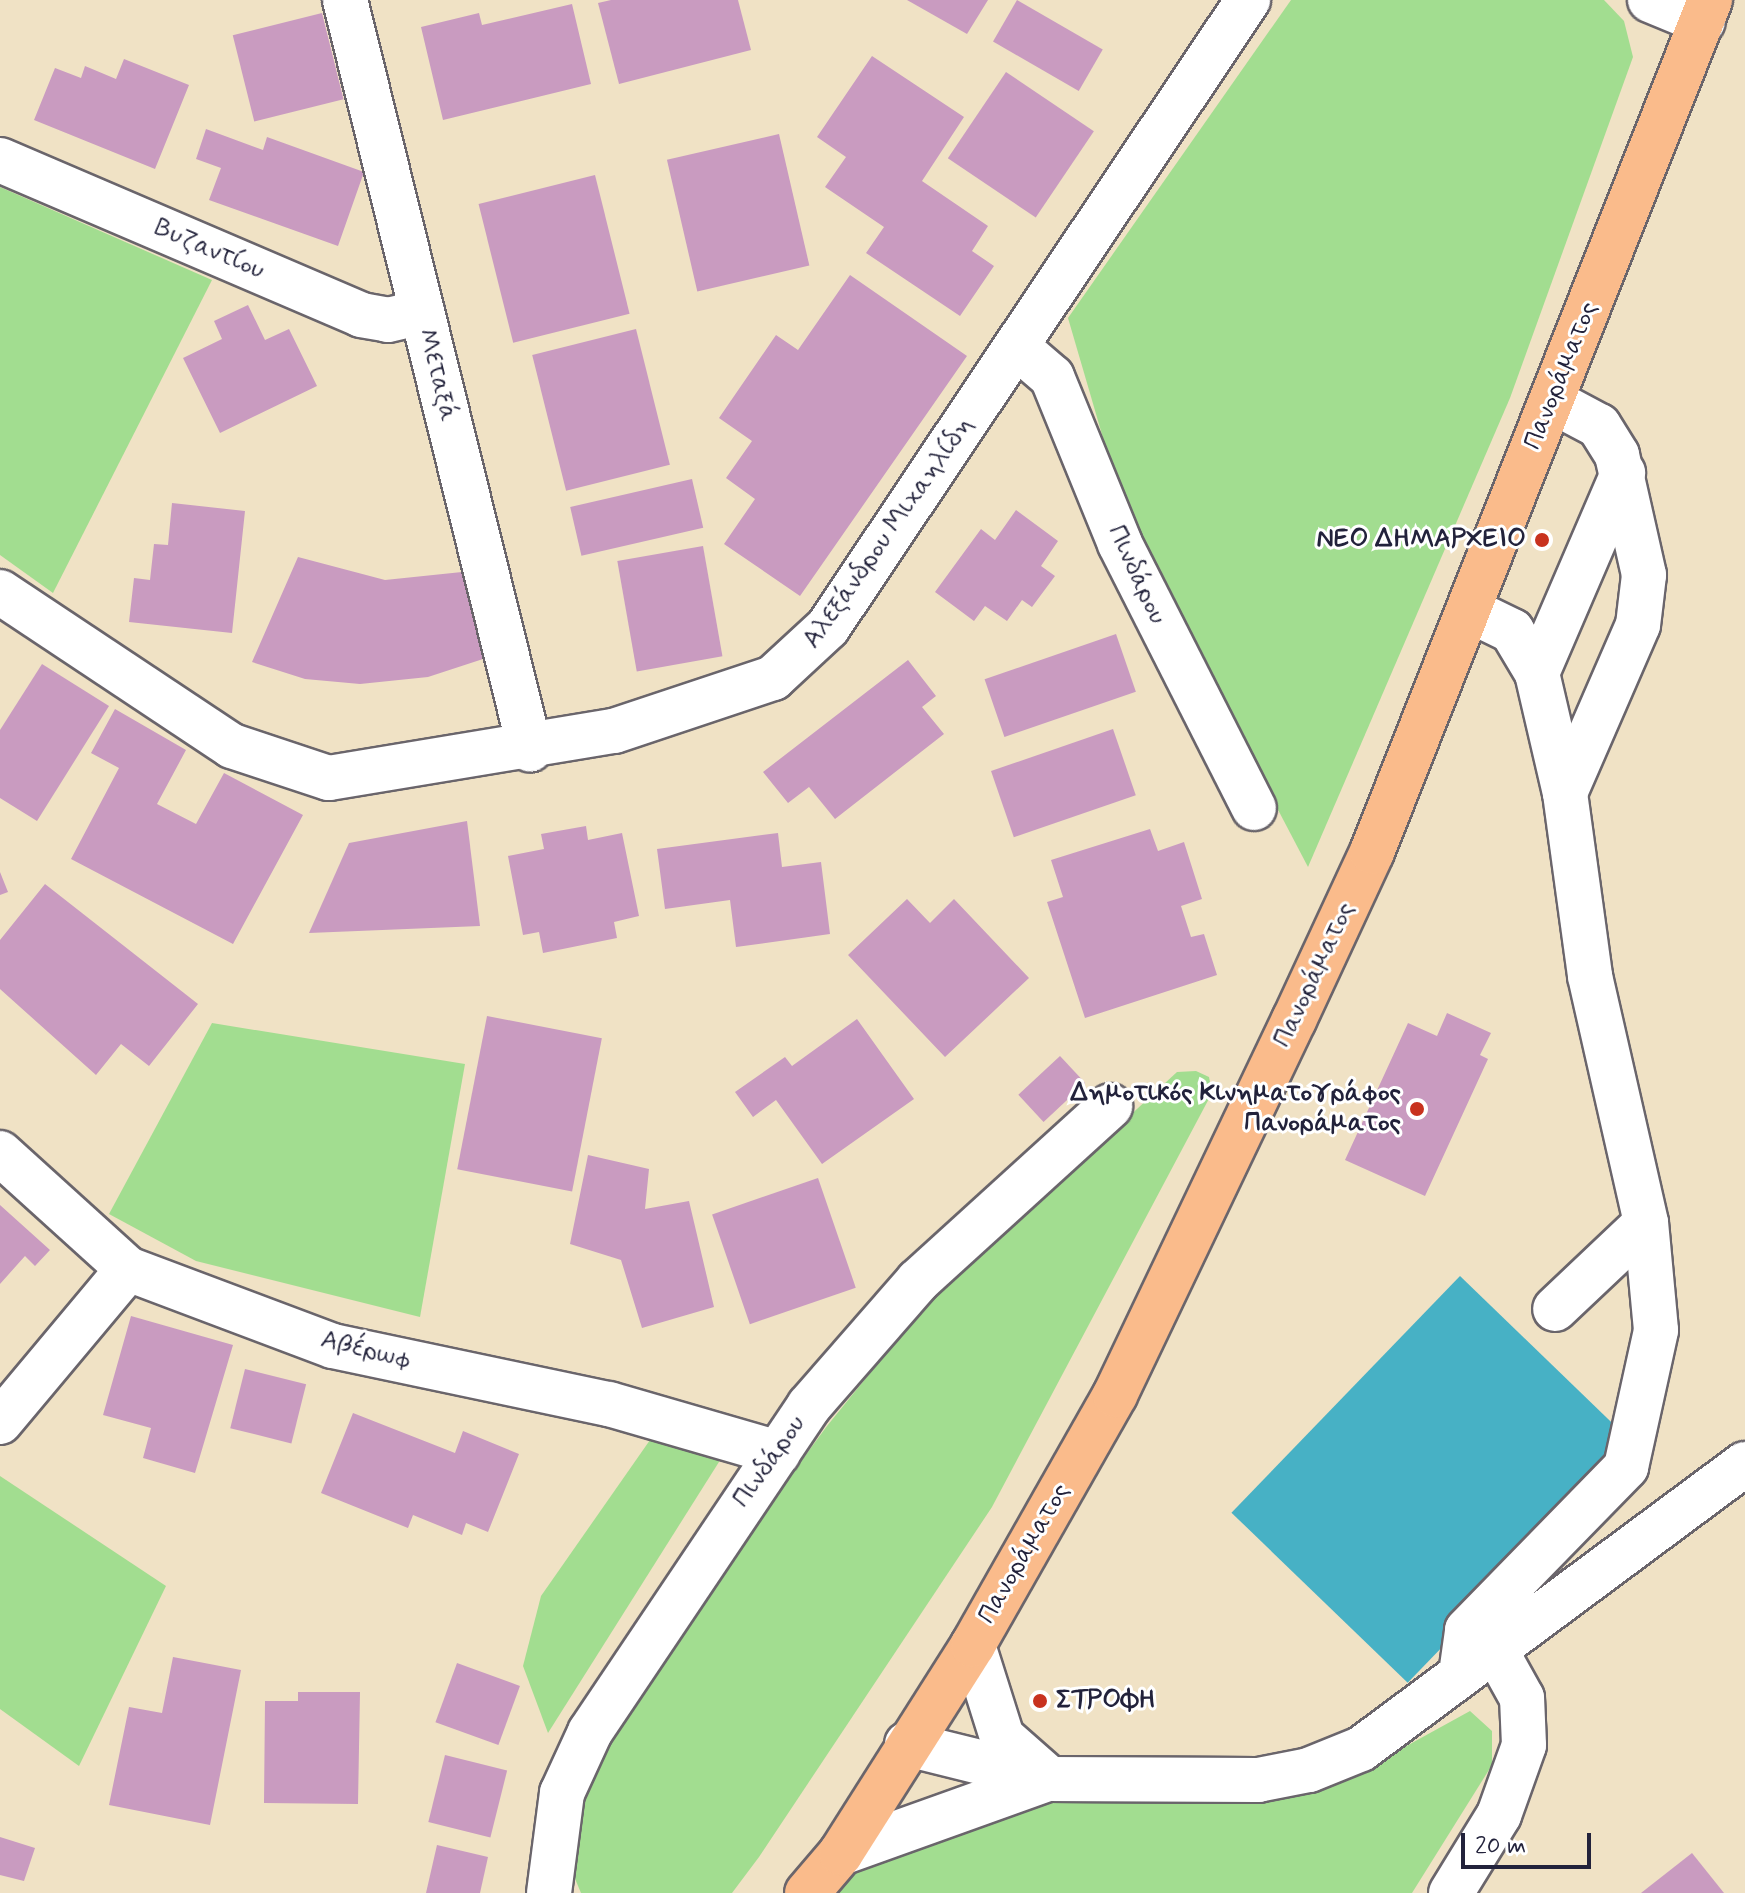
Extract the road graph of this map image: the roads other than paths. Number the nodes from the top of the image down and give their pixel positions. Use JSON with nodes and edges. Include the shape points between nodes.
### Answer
{"nodes":[{"id":1,"x":345,"y":0,"type":"edge"},
{"id":2,"x":1248,"y":0,"type":"edge"},
{"id":3,"x":1650,"y":0,"type":"edge"},
{"id":4,"x":1706,"y":11,"type":"edge"},
{"id":5,"x":0,"y":160,"type":"edge"},
{"id":6,"x":422,"y":312,"type":"junction"},
{"id":7,"x":1017,"y":347,"type":"junction"},
{"id":8,"x":1552,"y":401,"type":"junction"},
{"id":9,"x":1623,"y":473,"type":"junction"},
{"id":10,"x":0,"y":592,"type":"edge"},
{"id":11,"x":1469,"y":610,"type":"junction"},
{"id":12,"x":1537,"y":673,"type":"junction"},
{"id":13,"x":530,"y":749,"type":"junction"},
{"id":14,"x":1565,"y":793,"type":"junction"},
{"id":15,"x":1254,"y":808,"type":"dead end"},
{"id":16,"x":1110,"y":1106,"type":"dead end"},
{"id":17,"x":0,"y":1153,"type":"edge"},
{"id":18,"x":1646,"y":1223,"type":"junction"},
{"id":19,"x":128,"y":1269,"type":"junction"},
{"id":20,"x":1555,"y":1309,"type":"dead end"},
{"id":21,"x":0,"y":1422,"type":"edge"},
{"id":22,"x":778,"y":1453,"type":"junction"},
{"id":23,"x":1745,"y":1464,"type":"edge"},
{"id":24,"x":973,"y":1645,"type":"junction"},
{"id":25,"x":1493,"y":1646,"type":"junction"},
{"id":26,"x":1461,"y":1674,"type":"junction"},
{"id":27,"x":907,"y":1744,"type":"junction"},
{"id":28,"x":1048,"y":1779,"type":"junction"},
{"id":29,"x":841,"y":1853,"type":"junction"},
{"id":30,"x":549,"y":1893,"type":"edge"},
{"id":31,"x":807,"y":1893,"type":"edge"},
{"id":32,"x":1451,"y":1893,"type":"edge"}],
"edges":[{"from":1,"to":6,"type":"street","name":"Μεταξά"},
{"from":2,"to":7,"type":"street","name":"Aλεξάνδρου Mιχαηλίδη"},
{"from":3,"to":4,"type":"street"},
{"from":4,"to":8,"type":"main road","name":"Πανοράματος"},
{"from":5,"to":6,"type":"street","name":"Βυζαντίου","via":[[361,315],[388,320]]},
{"from":6,"to":13,"type":"street","name":"Μεταξά"},
{"from":7,"to":13,"type":"street","name":"Aλεξάνδρου Mιχαηλίδη","via":[[805,655],[773,678],[702,706]]},
{"from":7,"to":15,"type":"street","name":"Πινδάρου","via":[[1052,377],[1120,544]]},
{"from":8,"to":9,"type":"street","via":[[1599,426]]},
{"from":8,"to":11,"type":"main road","name":"Πανοράματος"},
{"from":9,"to":12,"type":"street"},
{"from":9,"to":14,"type":"street","via":[[1642,557],[1642,609]]},
{"from":10,"to":13,"type":"street","name":"Aλεξάνδρου Mιχαηλίδη","via":[[208,732],[292,771],[369,777]]},
{"from":11,"to":12,"type":"street","via":[[1512,631]]},
{"from":11,"to":24,"type":"main road","name":"Πανοράματος","via":[[1372,852],[1143,1338]]},
{"from":12,"to":14,"type":"street"},
{"from":14,"to":18,"type":"street","via":[[1590,976]]},
{"from":16,"to":22,"type":"street","name":"Πινδάρου","via":[[872,1328]]},
{"from":17,"to":19,"type":"street","name":"Αβέρωφ"},
{"from":18,"to":20,"type":"street"},
{"from":18,"to":26,"type":"street","via":[[1656,1330],[1626,1467],[1467,1630]]},
{"from":19,"to":21,"type":"street"},
{"from":19,"to":22,"type":"street","name":"Αβέρωφ","via":[[333,1346],[609,1404]]},
{"from":22,"to":30,"type":"street","name":"Πινδάρου","via":[[590,1732],[559,1805]]},
{"from":23,"to":25,"type":"street"},
{"from":24,"to":27,"type":"main road","name":"Πανοράματος"},
{"from":24,"to":28,"type":"street","via":[[1002,1737]]},
{"from":25,"to":26,"type":"street"},
{"from":25,"to":32,"type":"street","via":[[1522,1698],[1524,1745],[1499,1815]]},
{"from":26,"to":28,"type":"street","via":[[1361,1749],[1309,1770],[1244,1780]]},
{"from":27,"to":28,"type":"street"},
{"from":27,"to":29,"type":"main road","name":"Πανοράματος"},
{"from":28,"to":29,"type":"street"},
{"from":29,"to":31,"type":"main road","name":"Πανοράματος"}]}
